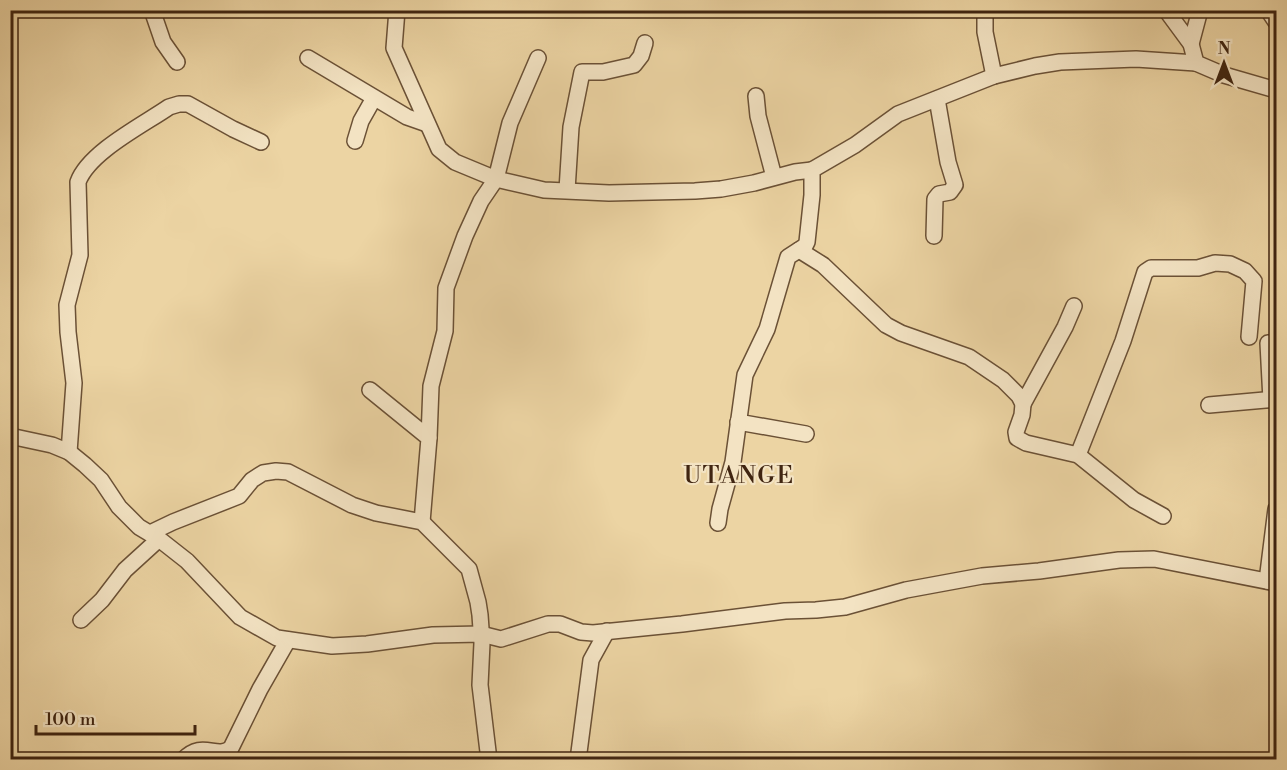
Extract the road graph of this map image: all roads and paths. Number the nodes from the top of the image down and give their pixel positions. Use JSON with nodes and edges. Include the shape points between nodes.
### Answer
{"nodes":[{"id":1,"x":152,"y":10,"type":"edge"},
{"id":2,"x":397,"y":10,"type":"edge"},
{"id":3,"x":985,"y":10,"type":"edge"},
{"id":4,"x":1166,"y":10,"type":"edge"},
{"id":5,"x":1200,"y":10,"type":"edge"},
{"id":6,"x":1268,"y":10,"type":"edge"},
{"id":7,"x":1276,"y":22,"type":"edge"},
{"id":8,"x":645,"y":44,"type":"dead end"},
{"id":9,"x":1191,"y":44,"type":"junction"},
{"id":10,"x":308,"y":58,"type":"dead end"},
{"id":11,"x":538,"y":58,"type":"dead end"},
{"id":12,"x":177,"y":62,"type":"dead end"},
{"id":13,"x":1196,"y":63,"type":"junction"},
{"id":14,"x":994,"y":76,"type":"junction"},
{"id":15,"x":1276,"y":90,"type":"edge"},
{"id":16,"x":756,"y":96,"type":"dead end"},
{"id":17,"x":374,"y":98,"type":"junction"},
{"id":18,"x":937,"y":99,"type":"junction"},
{"id":19,"x":427,"y":124,"type":"junction"},
{"id":20,"x":355,"y":141,"type":"dead end"},
{"id":21,"x":261,"y":142,"type":"dead end"},
{"id":22,"x":812,"y":170,"type":"junction"},
{"id":23,"x":774,"y":177,"type":"junction"},
{"id":24,"x":496,"y":179,"type":"junction"},
{"id":25,"x":567,"y":190,"type":"junction"},
{"id":26,"x":934,"y":236,"type":"dead end"},
{"id":27,"x":799,"y":250,"type":"junction"},
{"id":28,"x":1074,"y":306,"type":"dead end"},
{"id":29,"x":1249,"y":337,"type":"dead end"},
{"id":30,"x":1268,"y":343,"type":"dead end"},
{"id":31,"x":370,"y":390,"type":"dead end"},
{"id":32,"x":1274,"y":399,"type":"edge"},
{"id":33,"x":1023,"y":404,"type":"junction"},
{"id":34,"x":1209,"y":405,"type":"dead end"},
{"id":35,"x":738,"y":422,"type":"junction"},
{"id":36,"x":806,"y":434,"type":"dead end"},
{"id":37,"x":10,"y":436,"type":"edge"},
{"id":38,"x":429,"y":438,"type":"junction"},
{"id":39,"x":69,"y":452,"type":"junction"},
{"id":40,"x":1078,"y":455,"type":"junction"},
{"id":41,"x":1276,"y":509,"type":"edge"},
{"id":42,"x":1163,"y":516,"type":"dead end"},
{"id":43,"x":422,"y":522,"type":"junction"},
{"id":44,"x":718,"y":523,"type":"dead end"},
{"id":45,"x":155,"y":536,"type":"junction"},
{"id":46,"x":1272,"y":582,"type":"edge"},
{"id":47,"x":81,"y":620,"type":"dead end"},
{"id":48,"x":607,"y":631,"type":"junction"},
{"id":49,"x":481,"y":634,"type":"junction"},
{"id":50,"x":288,"y":640,"type":"junction"},
{"id":51,"x":183,"y":759,"type":"edge"},
{"id":52,"x":489,"y":759,"type":"edge"},
{"id":53,"x":578,"y":759,"type":"edge"}],
"edges":[{"from":1,"to":12,"type":"street","via":[[163,42]]},
{"from":2,"to":19,"type":"street","via":[[394,48]]},
{"from":3,"to":14,"type":"street"},
{"from":4,"to":9,"type":"street"},
{"from":5,"to":9,"type":"street"},
{"from":6,"to":7,"type":"street"},
{"from":8,"to":25,"type":"street","via":[[634,65],[582,72],[571,127]]},
{"from":9,"to":13,"type":"street"},
{"from":10,"to":17,"type":"street"},
{"from":11,"to":24,"type":"street","via":[[510,123]]},
{"from":13,"to":14,"type":"street","via":[[1136,59],[1060,62]]},
{"from":13,"to":15,"type":"street"},
{"from":14,"to":18,"type":"street"},
{"from":16,"to":23,"type":"street"},
{"from":17,"to":19,"type":"street"},
{"from":17,"to":20,"type":"street"},
{"from":18,"to":22,"type":"street","via":[[898,114]]},
{"from":18,"to":26,"type":"street","via":[[955,185],[935,199]]},
{"from":19,"to":24,"type":"street","via":[[439,149],[455,162]]},
{"from":21,"to":39,"type":"street","via":[[188,104],[179,104],[98,155],[82,172],[78,182],[80,255],[68,305],[74,383]]},
{"from":22,"to":23,"type":"street"},
{"from":22,"to":27,"type":"street","via":[[807,242]]},
{"from":23,"to":25,"type":"street","via":[[695,191]]},
{"from":24,"to":25,"type":"street","via":[[527,188]]},
{"from":24,"to":38,"type":"street","via":[[481,201],[446,288],[445,331],[431,386]]},
{"from":27,"to":33,"type":"street","via":[[836,276],[886,325],[969,357],[1003,380]]},
{"from":27,"to":35,"type":"street","via":[[788,257],[767,329],[745,375]]},
{"from":28,"to":33,"type":"street"},
{"from":29,"to":40,"type":"street","via":[[1254,281],[1245,271],[1215,263],[1198,268],[1151,268],[1145,272],[1123,341]]},
{"from":30,"to":32,"type":"street"},
{"from":31,"to":38,"type":"street"},
{"from":32,"to":34,"type":"street"},
{"from":33,"to":40,"type":"street","via":[[1017,438]]},
{"from":35,"to":36,"type":"street"},
{"from":35,"to":44,"type":"street"},
{"from":37,"to":39,"type":"street"},
{"from":38,"to":43,"type":"street"},
{"from":39,"to":45,"type":"street","via":[[101,480],[139,527]]},
{"from":40,"to":42,"type":"street","via":[[1134,500]]},
{"from":41,"to":46,"type":"street"},
{"from":43,"to":45,"type":"street","via":[[351,505],[288,472],[276,471],[252,480],[239,496],[173,522]]},
{"from":43,"to":49,"type":"street","via":[[469,569]]},
{"from":45,"to":47,"type":"street"},
{"from":45,"to":50,"type":"street","via":[[187,561],[240,617]]},
{"from":46,"to":48,"type":"street","via":[[1154,559],[1119,560],[982,576],[844,607]]},
{"from":48,"to":49,"type":"street","via":[[581,632],[548,624],[501,639]]},
{"from":48,"to":53,"type":"street","via":[[591,660]]},
{"from":49,"to":50,"type":"street","via":[[433,635],[353,646]]},
{"from":49,"to":52,"type":"street","via":[[480,685]]},
{"from":50,"to":51,"type":"street","via":[[231,748],[220,753],[198,750]]}]}
